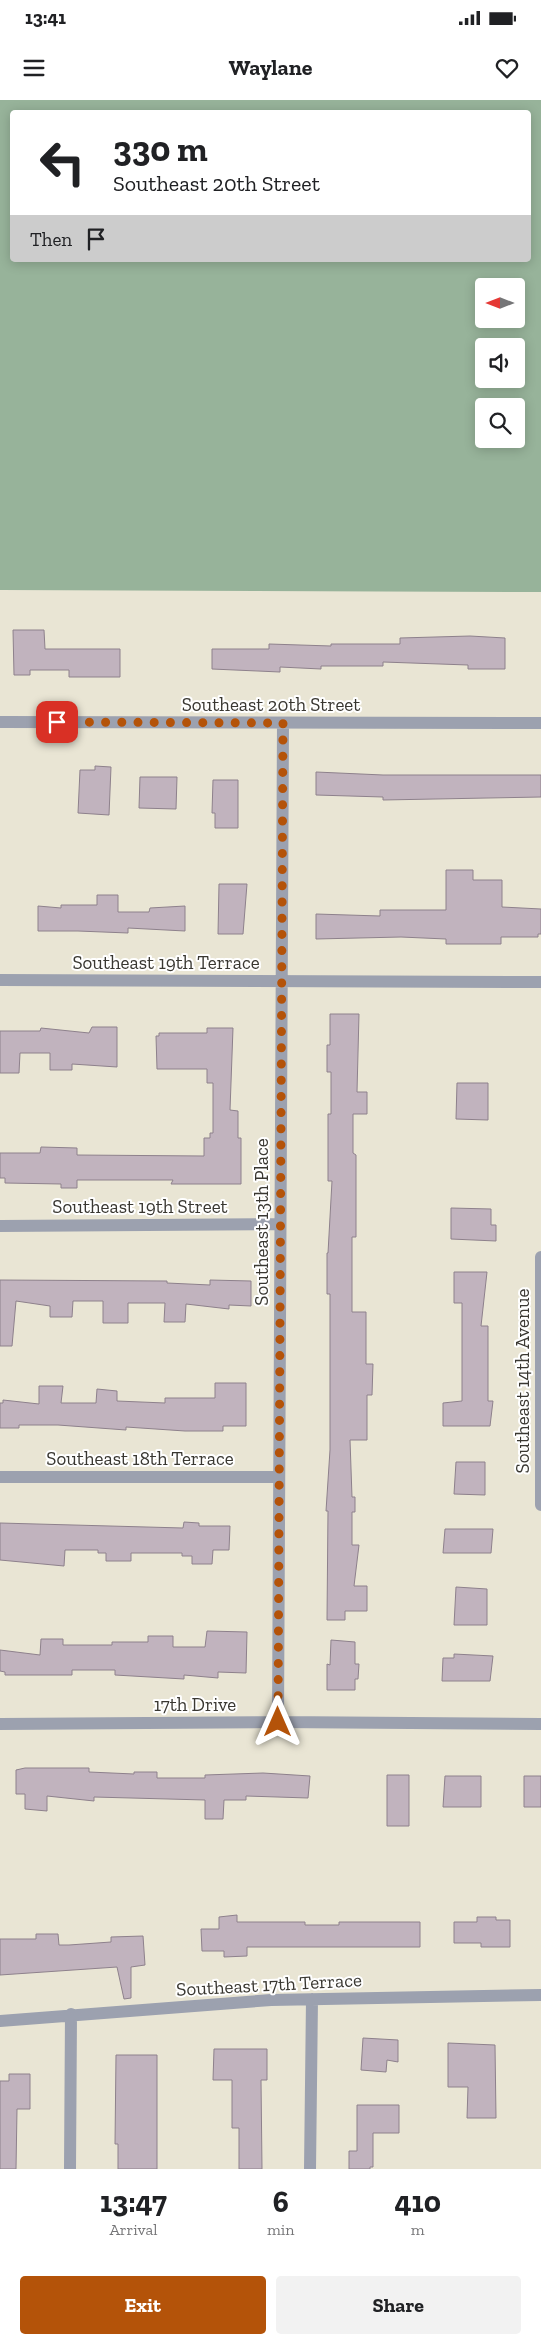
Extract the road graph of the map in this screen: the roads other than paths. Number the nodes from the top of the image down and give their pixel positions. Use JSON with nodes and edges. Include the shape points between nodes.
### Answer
{"nodes":[{"id":1,"x":0,"y":722,"type":"edge"},
{"id":2,"x":283,"y":723,"type":"junction"},
{"id":3,"x":541,"y":723,"type":"edge"},
{"id":4,"x":0,"y":980,"type":"edge"},
{"id":5,"x":281,"y":982,"type":"junction"},
{"id":6,"x":541,"y":982,"type":"edge"},
{"id":7,"x":280,"y":1224,"type":"junction"},
{"id":8,"x":0,"y":1226,"type":"edge"},
{"id":9,"x":541,"y":1257,"type":"edge"},
{"id":10,"x":0,"y":1477,"type":"edge"},
{"id":11,"x":279,"y":1477,"type":"junction"},
{"id":12,"x":541,"y":1505,"type":"edge"},
{"id":13,"x":278,"y":1722,"type":"junction"},
{"id":14,"x":0,"y":1724,"type":"edge"},
{"id":15,"x":541,"y":1724,"type":"edge"},
{"id":16,"x":541,"y":1995,"type":"edge"},
{"id":17,"x":312,"y":1999,"type":"junction"},
{"id":18,"x":71,"y":2014,"type":"junction"},
{"id":19,"x":0,"y":2021,"type":"edge"},
{"id":20,"x":70,"y":2169,"type":"edge"},
{"id":21,"x":310,"y":2169,"type":"edge"}],
"edges":[{"from":1,"to":2,"type":"street","name":"Southeast 20th Street"},
{"from":2,"to":3,"type":"street","name":"Southeast 20th Street"},
{"from":2,"to":5,"type":"street","name":"Southeast 13th Place"},
{"from":4,"to":5,"type":"street","name":"Southeast 19th Terrace"},
{"from":5,"to":6,"type":"street","name":"Southeast 19th Terrace"},
{"from":5,"to":7,"type":"street","name":"Southeast 13th Place"},
{"from":7,"to":8,"type":"street","name":"Southeast 19th Street"},
{"from":7,"to":11,"type":"street","name":"Southeast 13th Place"},
{"from":9,"to":12,"type":"street","name":"Southeast 14th Avenue"},
{"from":10,"to":11,"type":"street","name":"Southeast 18th Terrace"},
{"from":11,"to":13,"type":"street","name":"Southeast 13th Place"},
{"from":13,"to":14,"type":"street","name":"17th Drive"},
{"from":13,"to":15,"type":"street","name":"17th Drive"},
{"from":16,"to":17,"type":"street","name":"Southeast 17th Terrace"},
{"from":17,"to":18,"type":"street","name":"Southeast 17th Terrace"},
{"from":17,"to":21,"type":"street"},
{"from":18,"to":19,"type":"street","name":"Southeast 17th Terrace"},
{"from":18,"to":20,"type":"street"}]}
